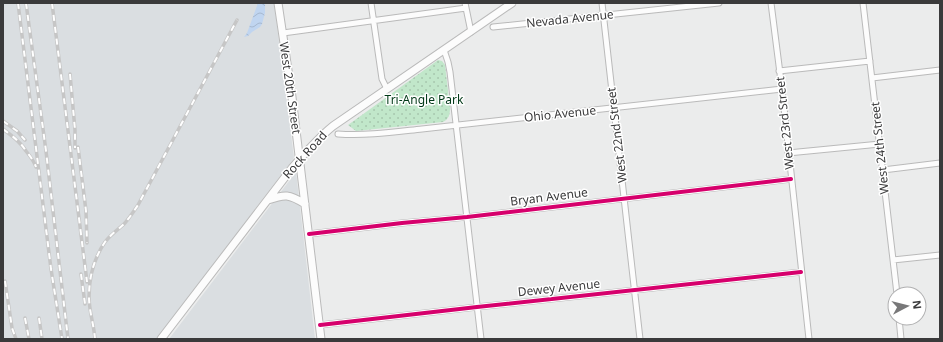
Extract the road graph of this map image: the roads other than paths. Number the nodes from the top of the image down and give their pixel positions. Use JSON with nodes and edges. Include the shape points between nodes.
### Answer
{"nodes":[{"id":1,"x":278,"y":3,"type":"edge"},
{"id":2,"x":371,"y":3,"type":"edge"},
{"id":3,"x":512,"y":3,"type":"edge"},
{"id":4,"x":602,"y":3,"type":"edge"},
{"id":5,"x":719,"y":3,"type":"edge"},
{"id":6,"x":771,"y":3,"type":"edge"},
{"id":7,"x":863,"y":3,"type":"edge"},
{"id":8,"x":465,"y":6,"type":"edge"},
{"id":9,"x":604,"y":16,"type":"junction"},
{"id":10,"x":373,"y":21,"type":"junction"},
{"id":11,"x":493,"y":27,"type":"dead end"},
{"id":12,"x":471,"y":32,"type":"junction"},
{"id":13,"x":283,"y":33,"type":"junction"},
{"id":14,"x":444,"y":50,"type":"junction"},
{"id":15,"x":870,"y":61,"type":"junction"},
{"id":16,"x":940,"y":70,"type":"edge"},
{"id":17,"x":779,"y":71,"type":"junction"},
{"id":18,"x":872,"y":78,"type":"junction"},
{"id":19,"x":387,"y":89,"type":"junction"},
{"id":20,"x":782,"y":89,"type":"junction"},
{"id":21,"x":614,"y":108,"type":"junction"},
{"id":22,"x":456,"y":125,"type":"junction"},
{"id":23,"x":338,"y":134,"type":"dead end"},
{"id":24,"x":880,"y":144,"type":"junction"},
{"id":25,"x":788,"y":153,"type":"junction"},
{"id":26,"x":300,"y":159,"type":"junction"},
{"id":27,"x":940,"y":163,"type":"edge"},
{"id":28,"x":883,"y":170,"type":"junction"},
{"id":29,"x":791,"y":180,"type":"junction"},
{"id":30,"x":625,"y":198,"type":"junction"},
{"id":31,"x":268,"y":200,"type":"junction"},
{"id":32,"x":305,"y":204,"type":"junction"},
{"id":33,"x":467,"y":217,"type":"junction"},
{"id":34,"x":309,"y":234,"type":"junction"},
{"id":35,"x":940,"y":255,"type":"edge"},
{"id":36,"x":893,"y":260,"type":"junction"},
{"id":37,"x":801,"y":272,"type":"junction"},
{"id":38,"x":895,"y":286,"type":"edge"},
{"id":39,"x":635,"y":290,"type":"junction"},
{"id":40,"x":477,"y":307,"type":"junction"},
{"id":41,"x":320,"y":325,"type":"junction"},
{"id":42,"x":900,"y":326,"type":"edge"},
{"id":43,"x":161,"y":339,"type":"edge"},
{"id":44,"x":321,"y":339,"type":"edge"},
{"id":45,"x":481,"y":339,"type":"edge"},
{"id":46,"x":640,"y":339,"type":"edge"},
{"id":47,"x":809,"y":339,"type":"edge"},
{"id":48,"x":901,"y":339,"type":"edge"}],
"edges":[{"from":1,"to":13,"type":"main road","name":"West 20th Street"},
{"from":2,"to":10,"type":"street"},
{"from":3,"to":12,"type":"main road","name":"Rock Road"},
{"from":4,"to":9,"type":"street","name":"West 22nd Street"},
{"from":5,"to":9,"type":"street","name":"Nevada Avenue"},
{"from":6,"to":17,"type":"street","name":"West 23rd Street"},
{"from":7,"to":15,"type":"street","name":"West 24th Street"},
{"from":8,"to":10,"type":"street"},
{"from":8,"to":12,"type":"street"},
{"from":9,"to":11,"type":"street","name":"Nevada Avenue"},
{"from":9,"to":21,"type":"street","name":"West 22nd Street"},
{"from":10,"to":13,"type":"street"},
{"from":10,"to":19,"type":"street","via":[[382,79]]},
{"from":12,"to":14,"type":"main road","name":"Rock Road"},
{"from":13,"to":26,"type":"main road","name":"West 20th Street"},
{"from":14,"to":19,"type":"main road","name":"Rock Road"},
{"from":14,"to":22,"type":"street","via":[[450,72]]},
{"from":15,"to":17,"type":"street"},
{"from":15,"to":18,"type":"street","name":"West 24th Street"},
{"from":16,"to":18,"type":"street"},
{"from":17,"to":20,"type":"street","name":"West 23rd Street"},
{"from":18,"to":24,"type":"street","name":"West 24th Street"},
{"from":19,"to":26,"type":"main road","name":"Rock Road","via":[[332,126]]},
{"from":20,"to":21,"type":"street","name":"Ohio Avenue"},
{"from":20,"to":25,"type":"street","name":"West 23rd Street"},
{"from":21,"to":22,"type":"street","name":"Ohio Avenue"},
{"from":21,"to":30,"type":"street","name":"West 22nd Street"},
{"from":22,"to":23,"type":"street","name":"Ohio Avenue","via":[[367,134]]},
{"from":22,"to":33,"type":"street"},
{"from":24,"to":25,"type":"street"},
{"from":24,"to":28,"type":"street","name":"West 24th Street"},
{"from":25,"to":29,"type":"street","name":"West 23rd Street"},
{"from":26,"to":31,"type":"main road","name":"Rock Road"},
{"from":26,"to":32,"type":"main road","name":"West 20th Street"},
{"from":27,"to":28,"type":"street"},
{"from":28,"to":36,"type":"street","name":"West 24th Street"},
{"from":29,"to":30,"type":"street","name":"Bryan Avenue"},
{"from":29,"to":37,"type":"street","name":"West 23rd Street"},
{"from":30,"to":33,"type":"street","name":"Bryan Avenue"},
{"from":30,"to":39,"type":"street","name":"West 22nd Street"},
{"from":31,"to":32,"type":"main road","via":[[287,196]]},
{"from":31,"to":43,"type":"main road","name":"Rock Road"},
{"from":32,"to":34,"type":"main road","name":"West 20th Street"},
{"from":33,"to":34,"type":"street","name":"Bryan Avenue"},
{"from":33,"to":40,"type":"street"},
{"from":34,"to":41,"type":"main road","name":"West 20th Street"},
{"from":35,"to":36,"type":"street"},
{"from":36,"to":38,"type":"street","name":"West 24th Street"},
{"from":37,"to":39,"type":"street","name":"Dewey Avenue"},
{"from":37,"to":47,"type":"street","name":"West 23rd Street"},
{"from":39,"to":40,"type":"street","name":"Dewey Avenue"},
{"from":39,"to":46,"type":"street","name":"West 22nd Street"},
{"from":40,"to":41,"type":"street","name":"Dewey Avenue"},
{"from":40,"to":45,"type":"street"},
{"from":41,"to":44,"type":"main road","name":"West 20th Street"},
{"from":42,"to":48,"type":"street"}]}
